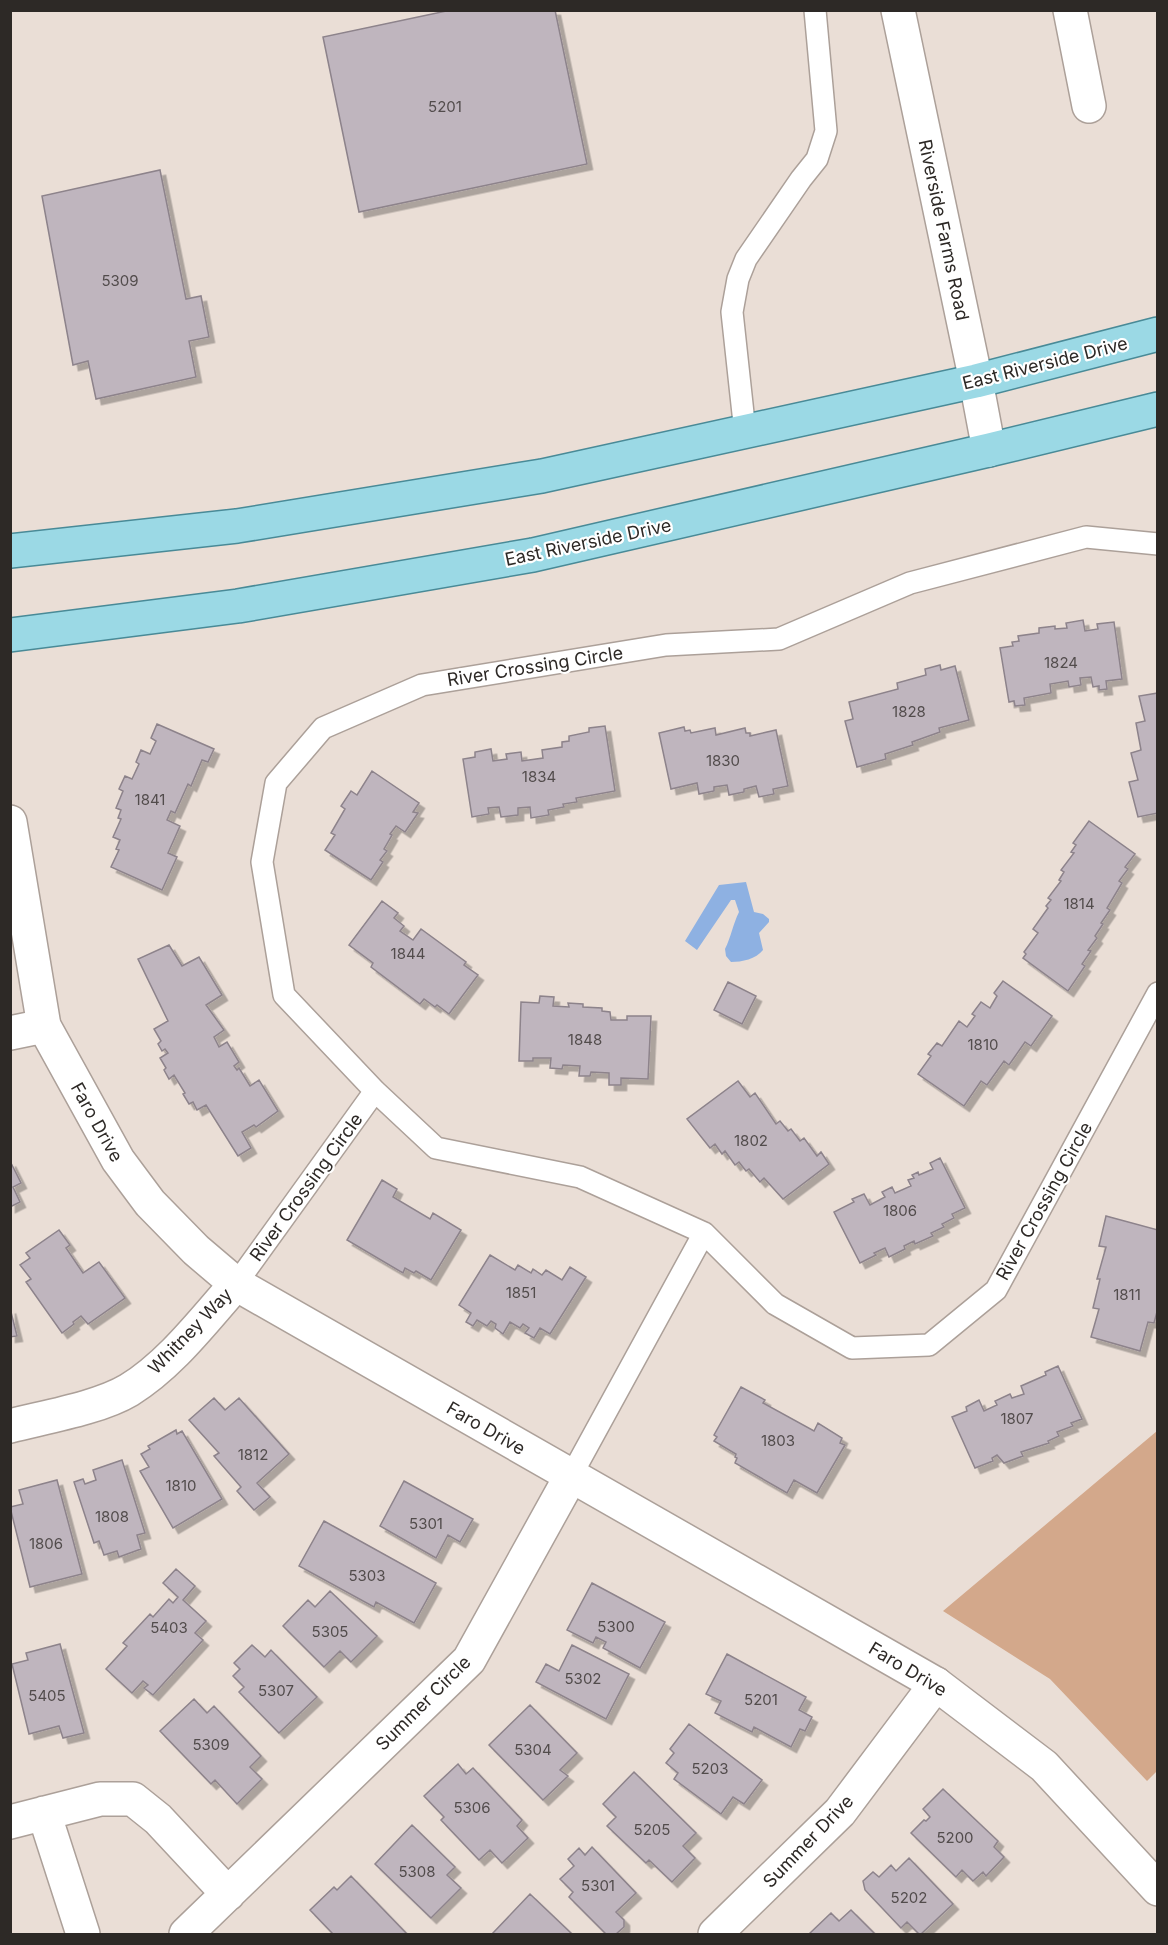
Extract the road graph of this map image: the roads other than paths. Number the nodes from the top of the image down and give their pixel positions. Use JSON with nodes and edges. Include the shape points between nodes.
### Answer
{"nodes":[{"id":1,"x":815,"y":10,"type":"edge"},
{"id":2,"x":898,"y":10,"type":"edge"},
{"id":3,"x":1070,"y":10,"type":"edge"},
{"id":4,"x":1089,"y":106,"type":"dead end"},
{"id":5,"x":1158,"y":334,"type":"edge"},
{"id":6,"x":976,"y":381,"type":"junction"},
{"id":7,"x":1158,"y":409,"type":"edge"},
{"id":8,"x":745,"y":432,"type":"junction"},
{"id":9,"x":989,"y":450,"type":"junction"},
{"id":10,"x":1158,"y":544,"type":"edge"},
{"id":11,"x":10,"y":551,"type":"edge"},
{"id":12,"x":10,"y":634,"type":"edge"},
{"id":13,"x":10,"y":822,"type":"edge"},
{"id":14,"x":1158,"y":993,"type":"edge"},
{"id":15,"x":44,"y":1026,"type":"junction"},
{"id":16,"x":10,"y":1033,"type":"edge"},
{"id":17,"x":375,"y":1091,"type":"junction"},
{"id":18,"x":704,"y":1233,"type":"junction"},
{"id":19,"x":236,"y":1284,"type":"junction"},
{"id":20,"x":10,"y":1426,"type":"edge"},
{"id":21,"x":572,"y":1476,"type":"junction"},
{"id":22,"x":936,"y":1684,"type":"junction"},
{"id":23,"x":44,"y":1813,"type":"junction"},
{"id":24,"x":10,"y":1822,"type":"edge"},
{"id":25,"x":1158,"y":1889,"type":"edge"},
{"id":26,"x":228,"y":1894,"type":"junction"},
{"id":27,"x":83,"y":1935,"type":"edge"},
{"id":28,"x":186,"y":1935,"type":"edge"},
{"id":29,"x":715,"y":1935,"type":"edge"}],
"edges":[{"from":1,"to":8,"type":"lane","via":[[826,131],[817,159],[746,259],[732,312]]},
{"from":2,"to":6,"type":"street","name":"Riverside Farms Road"},
{"from":3,"to":4,"type":"street"},
{"from":5,"to":6,"type":"main road","name":"East Riverside Drive"},
{"from":6,"to":8,"type":"main road","name":"East Riverside Drive"},
{"from":6,"to":9,"type":"street","name":"Riverside Farms Road"},
{"from":7,"to":9,"type":"main road","name":"East Riverside Drive"},
{"from":8,"to":11,"type":"main road","name":"East Riverside Drive","via":[[542,476],[237,526]]},
{"from":9,"to":12,"type":"main road","name":"East Riverside Drive","via":[[533,555],[238,606]]},
{"from":10,"to":17,"type":"lane","name":"River Crossing Circle","via":[[1086,537],[910,583],[779,639],[666,645],[422,685],[323,728],[276,783],[262,861],[284,995]]},
{"from":13,"to":15,"type":"street","name":"Faro Drive"},
{"from":14,"to":18,"type":"lane","name":"River Crossing Circle","via":[[996,1290],[929,1345],[852,1348],[776,1304]]},
{"from":15,"to":16,"type":"street"},
{"from":15,"to":19,"type":"street","name":"Faro Drive","via":[[118,1160],[150,1203]]},
{"from":17,"to":18,"type":"lane","name":"River Crossing Circle","via":[[436,1148],[580,1177]]},
{"from":17,"to":19,"type":"lane","name":"River Crossing Circle"},
{"from":18,"to":21,"type":"lane"},
{"from":19,"to":20,"type":"street","name":"Whitney Way","via":[[162,1365],[128,1391]]},
{"from":19,"to":21,"type":"street","name":"Faro Drive"},
{"from":21,"to":22,"type":"street","name":"Faro Drive"},
{"from":21,"to":26,"type":"street","name":"Summer Circle","via":[[469,1660]]},
{"from":22,"to":25,"type":"street","name":"Faro Drive","via":[[1044,1766]]},
{"from":22,"to":29,"type":"street","name":"Summer Drive","via":[[840,1812]]},
{"from":23,"to":24,"type":"street"},
{"from":23,"to":26,"type":"street","via":[[100,1799],[133,1799],[158,1819]]},
{"from":23,"to":27,"type":"street"},
{"from":26,"to":28,"type":"street","name":"Summer Circle"}]}
